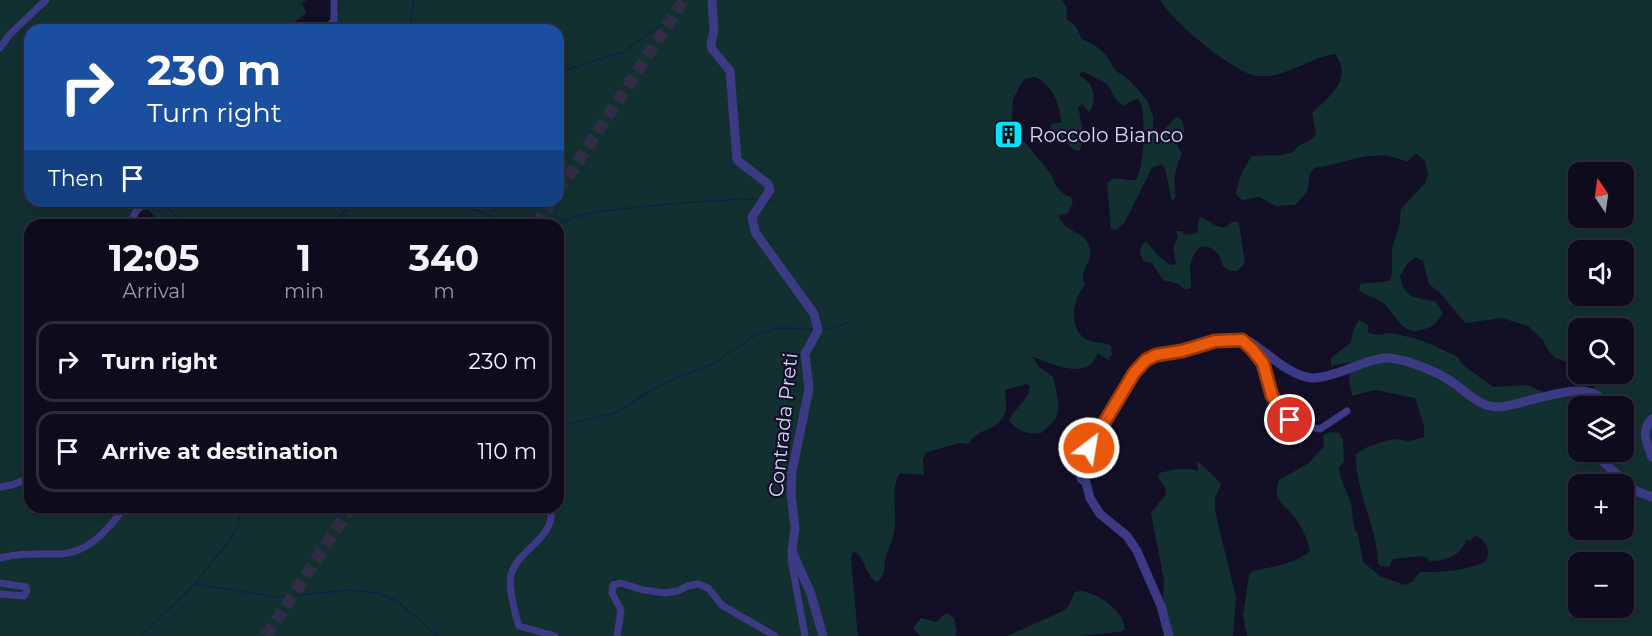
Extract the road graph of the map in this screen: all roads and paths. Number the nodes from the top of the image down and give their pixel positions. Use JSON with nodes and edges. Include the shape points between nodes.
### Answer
{"nodes":[{"id":1,"x":46,"y":0,"type":"edge"},
{"id":2,"x":334,"y":0,"type":"edge"},
{"id":3,"x":712,"y":0,"type":"edge"},
{"id":4,"x":330,"y":24,"type":"edge"},
{"id":5,"x":0,"y":48,"type":"edge"},
{"id":6,"x":1242,"y":340,"type":"junction"},
{"id":7,"x":1598,"y":396,"type":"edge"},
{"id":8,"x":1347,"y":411,"type":"dead end"},
{"id":9,"x":1652,"y":419,"type":"edge"},
{"id":10,"x":1652,"y":457,"type":"edge"},
{"id":11,"x":1601,"y":462,"type":"edge"},
{"id":12,"x":1079,"y":469,"type":"dead end"},
{"id":13,"x":24,"y":480,"type":"edge"},
{"id":14,"x":1085,"y":483,"type":"junction"},
{"id":15,"x":0,"y":487,"type":"edge"},
{"id":16,"x":1652,"y":497,"type":"edge"},
{"id":17,"x":120,"y":513,"type":"edge"},
{"id":18,"x":551,"y":513,"type":"edge"},
{"id":19,"x":792,"y":551,"type":"junction"},
{"id":20,"x":0,"y":558,"type":"edge"},
{"id":21,"x":0,"y":583,"type":"edge"},
{"id":22,"x":0,"y":594,"type":"edge"},
{"id":23,"x":555,"y":636,"type":"edge"},
{"id":24,"x":617,"y":636,"type":"edge"},
{"id":25,"x":775,"y":636,"type":"edge"},
{"id":26,"x":805,"y":636,"type":"edge"},
{"id":27,"x":823,"y":636,"type":"edge"},
{"id":28,"x":1169,"y":636,"type":"edge"}],
"edges":[{"from":1,"to":5,"type":"street"},
{"from":2,"to":4,"type":"street"},
{"from":3,"to":19,"type":"street","name":"Contrada Preti","via":[[711,43],[730,71],[737,160],[768,184],[770,190],[752,217],[755,232],[814,314],[817,328],[805,354],[809,389],[792,471]]},
{"from":6,"to":7,"type":"street","via":[[1289,370],[1312,378],[1386,358],[1405,361],[1450,380],[1488,406],[1510,406],[1570,391],[1590,391]]},
{"from":6,"to":8,"type":"street","via":[[1263,363],[1272,396],[1290,420],[1320,429]]},
{"from":6,"to":14,"type":"street","via":[[1215,341],[1156,355],[1143,363],[1092,441],[1085,462]]},
{"from":9,"to":10,"type":"street","via":[[1645,431]]},
{"from":11,"to":16,"type":"street","via":[[1636,491]]},
{"from":12,"to":14,"type":"street","via":[[1080,479]]},
{"from":13,"to":15,"type":"street"},
{"from":14,"to":28,"type":"street","via":[[1096,509],[1127,536],[1137,551],[1161,606]]},
{"from":17,"to":20,"type":"street","via":[[100,538],[72,552]]},
{"from":18,"to":23,"type":"street","via":[[549,526],[516,565],[510,585],[519,626]]},
{"from":19,"to":26,"type":"street","name":"Contrada Preti"},
{"from":19,"to":27,"type":"street","via":[[811,594]]},
{"from":21,"to":22,"type":"street","via":[[21,585],[27,591],[24,596]]},
{"from":24,"to":25,"type":"street","via":[[621,610],[612,593],[613,585],[621,584],[666,593],[698,584],[708,588],[723,606]]}]}
